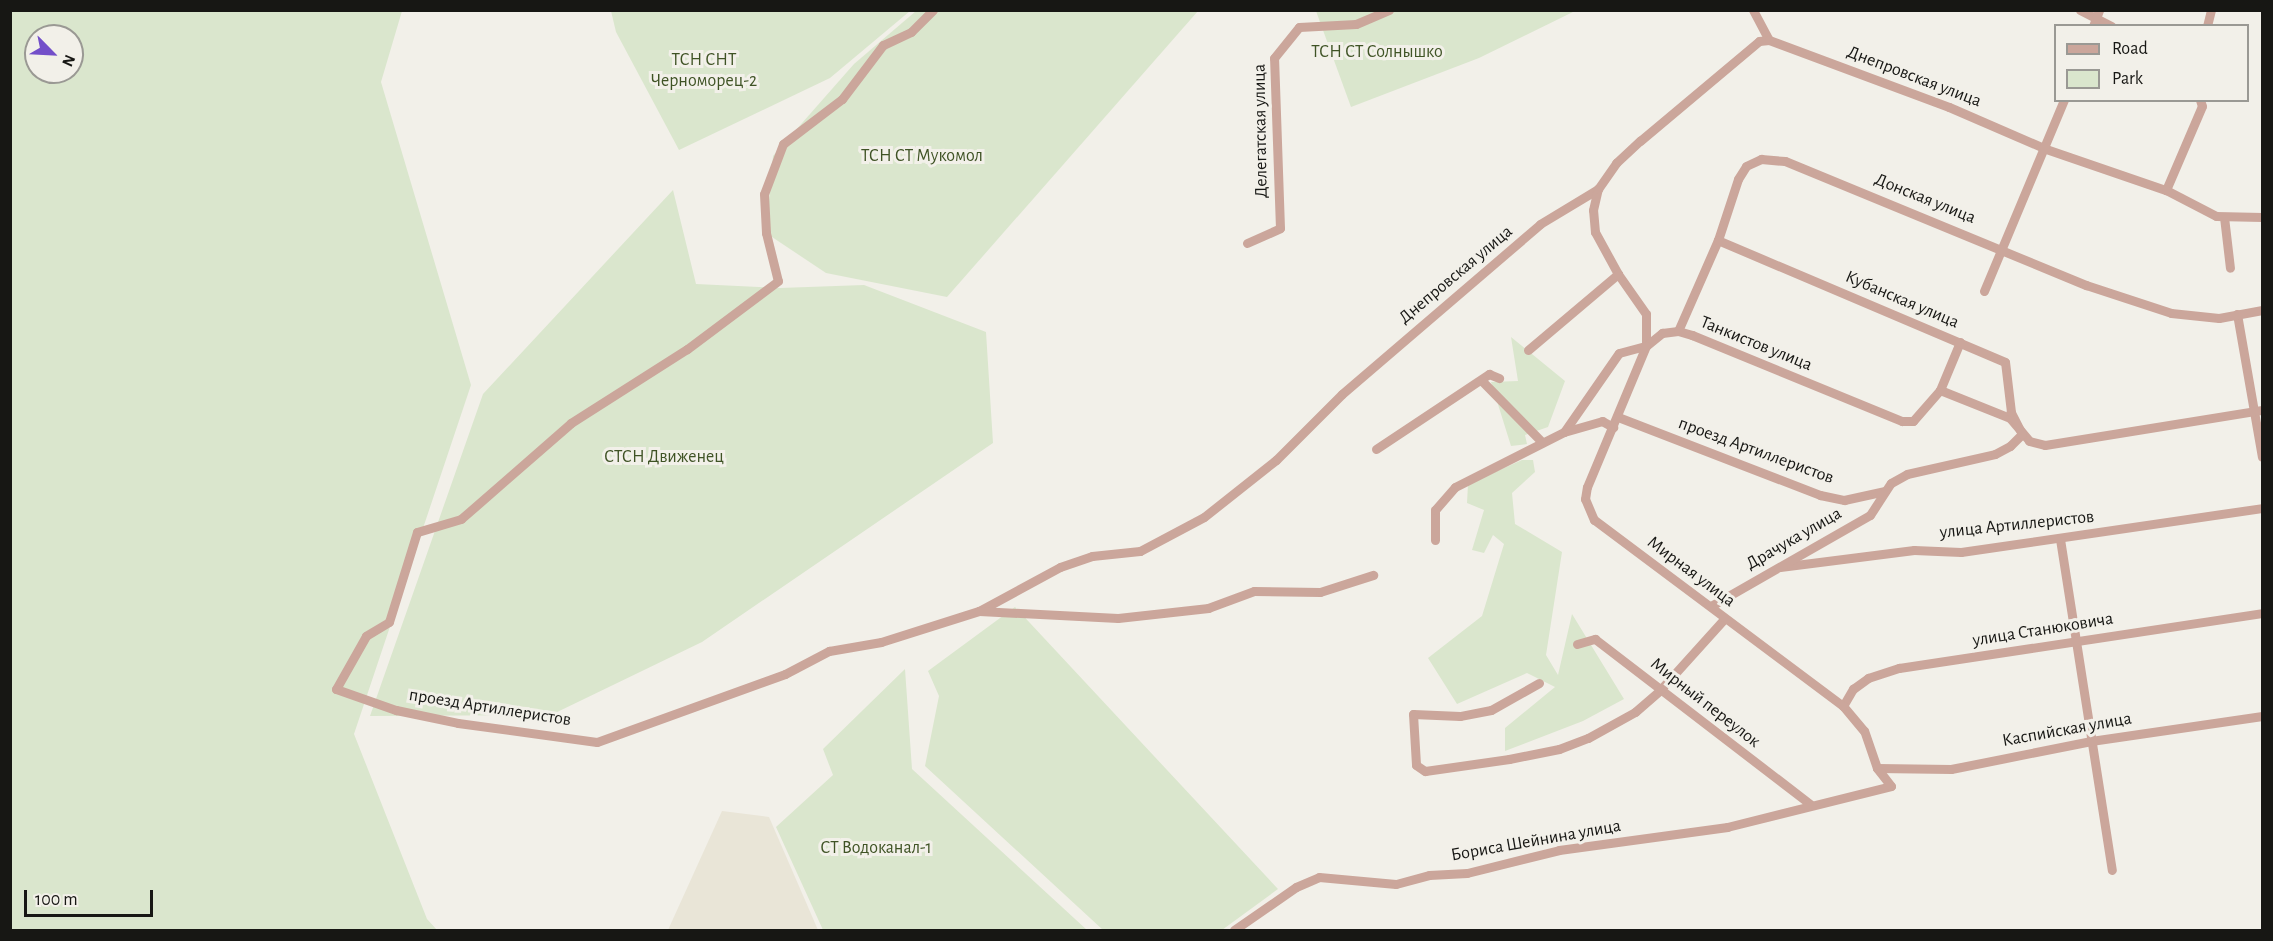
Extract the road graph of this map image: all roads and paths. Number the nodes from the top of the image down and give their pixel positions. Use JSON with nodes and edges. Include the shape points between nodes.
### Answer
{"nodes":[{"id":1,"x":933,"y":10,"type":"edge"},
{"id":2,"x":1389,"y":10,"type":"edge"},
{"id":3,"x":1753,"y":10,"type":"edge"},
{"id":4,"x":2080,"y":10,"type":"edge"},
{"id":5,"x":2096,"y":18,"type":"edge"},
{"id":6,"x":1768,"y":40,"type":"junction"},
{"id":7,"x":2063,"y":102,"type":"edge"},
{"id":8,"x":2201,"y":102,"type":"edge"},
{"id":9,"x":2046,"y":149,"type":"junction"},
{"id":10,"x":1598,"y":189,"type":"junction"},
{"id":11,"x":2166,"y":190,"type":"junction"},
{"id":12,"x":2224,"y":217,"type":"junction"},
{"id":13,"x":2262,"y":217,"type":"edge"},
{"id":14,"x":1718,"y":240,"type":"junction"},
{"id":15,"x":1247,"y":243,"type":"dead end"},
{"id":16,"x":2004,"y":249,"type":"junction"},
{"id":17,"x":2230,"y":268,"type":"dead end"},
{"id":18,"x":1618,"y":274,"type":"junction"},
{"id":19,"x":1984,"y":291,"type":"dead end"},
{"id":20,"x":2262,"y":310,"type":"edge"},
{"id":21,"x":2236,"y":314,"type":"junction"},
{"id":22,"x":1678,"y":331,"type":"junction"},
{"id":23,"x":1960,"y":342,"type":"junction"},
{"id":24,"x":1646,"y":345,"type":"junction"},
{"id":25,"x":1528,"y":350,"type":"dead end"},
{"id":26,"x":1498,"y":378,"type":"dead end"},
{"id":27,"x":1482,"y":381,"type":"junction"},
{"id":28,"x":1940,"y":390,"type":"junction"},
{"id":29,"x":1342,"y":394,"type":"joint"},
{"id":30,"x":2259,"y":410,"type":"edge"},
{"id":31,"x":1618,"y":417,"type":"junction"},
{"id":32,"x":1613,"y":427,"type":"junction"},
{"id":33,"x":1564,"y":432,"type":"junction"},
{"id":34,"x":2022,"y":434,"type":"junction"},
{"id":35,"x":1542,"y":442,"type":"junction"},
{"id":36,"x":1376,"y":449,"type":"dead end"},
{"id":37,"x":2262,"y":457,"type":"edge"},
{"id":38,"x":1885,"y":491,"type":"junction"},
{"id":39,"x":2262,"y":508,"type":"edge"},
{"id":40,"x":2060,"y":539,"type":"junction"},
{"id":41,"x":1435,"y":540,"type":"dead end"},
{"id":42,"x":1775,"y":568,"type":"junction"},
{"id":43,"x":1373,"y":575,"type":"dead end"},
{"id":44,"x":1711,"y":606,"type":"junction"},
{"id":45,"x":979,"y":611,"type":"junction"},
{"id":46,"x":2262,"y":613,"type":"edge"},
{"id":47,"x":1724,"y":619,"type":"junction"},
{"id":48,"x":2075,"y":642,"type":"junction"},
{"id":49,"x":1577,"y":644,"type":"dead end"},
{"id":50,"x":1539,"y":683,"type":"dead end"},
{"id":51,"x":1661,"y":689,"type":"junction"},
{"id":52,"x":1843,"y":706,"type":"junction"},
{"id":53,"x":2262,"y":716,"type":"edge"},
{"id":54,"x":2091,"y":741,"type":"junction"},
{"id":55,"x":1877,"y":768,"type":"junction"},
{"id":56,"x":1891,"y":786,"type":"joint"},
{"id":57,"x":1810,"y":804,"type":"junction"},
{"id":58,"x":2112,"y":870,"type":"dead end"},
{"id":59,"x":1234,"y":930,"type":"edge"}],
"edges":[{"from":1,"to":45,"type":"street","name":"проезд Артиллеристов","via":[[911,32],[883,45],[842,99],[783,144],[764,194],[766,233],[777,281],[687,349],[571,423],[461,519],[417,532],[389,622],[366,636],[336,689],[396,710],[458,723],[597,742],[785,674],[829,651],[881,642]]},
{"from":2,"to":15,"type":"street","name":"Делегатская улица","via":[[1356,24],[1299,27],[1274,58],[1280,228]]},
{"from":3,"to":6,"type":"street"},
{"from":4,"to":5,"type":"street"},
{"from":6,"to":9,"type":"street","name":"Днепровская улица","via":[[1949,107]]},
{"from":6,"to":10,"type":"street","name":"Днепровская улица","via":[[1759,41],[1640,141],[1616,163]]},
{"from":7,"to":9,"type":"street"},
{"from":8,"to":11,"type":"street"},
{"from":9,"to":11,"type":"street","name":"Днепровская улица"},
{"from":9,"to":16,"type":"street"},
{"from":10,"to":18,"type":"street","name":"Днепровская улица","via":[[1593,210],[1595,232]]},
{"from":10,"to":29,"type":"street","name":"Днепровская улица","via":[[1540,224]]},
{"from":11,"to":12,"type":"street","name":"Днепровская улица"},
{"from":12,"to":13,"type":"street","name":"Днепровская улица"},
{"from":12,"to":17,"type":"street"},
{"from":14,"to":16,"type":"street","name":"Донская улица","via":[[1738,179],[1746,166],[1761,159],[1785,161]]},
{"from":14,"to":22,"type":"street","name":"Донская улица"},
{"from":14,"to":23,"type":"street","name":"Кубанская улица"},
{"from":16,"to":19,"type":"street"},
{"from":16,"to":21,"type":"street","name":"Донская улица","via":[[2086,285],[2171,313],[2197,318]]},
{"from":18,"to":24,"type":"street","via":[[1646,314]]},
{"from":18,"to":25,"type":"street"},
{"from":20,"to":21,"type":"street","name":"Донская улица"},
{"from":21,"to":30,"type":"street"},
{"from":22,"to":24,"type":"street","name":"Танкистов улица","via":[[1662,333]]},
{"from":22,"to":28,"type":"street","name":"Танкистов улица","via":[[1902,421],[1913,421]]},
{"from":23,"to":28,"type":"street"},
{"from":23,"to":34,"type":"street","name":"Кубанская улица","via":[[2005,362],[2011,412]]},
{"from":24,"to":31,"type":"street","name":"Мирная улица"},
{"from":24,"to":33,"type":"street","name":"Танкистов улица","via":[[1619,352]]},
{"from":26,"to":27,"type":"street","via":[[1489,374]]},
{"from":27,"to":35,"type":"street"},
{"from":27,"to":36,"type":"street"},
{"from":28,"to":34,"type":"street","via":[[2010,418]]},
{"from":29,"to":45,"type":"street","name":"проезд Артиллеристов","via":[[1276,460],[1204,517],[1140,551],[1092,556],[1060,567]]},
{"from":30,"to":34,"type":"street","via":[[2056,445],[2030,441]]},
{"from":30,"to":37,"type":"street"},
{"from":31,"to":32,"type":"street","name":"Мирная улица"},
{"from":31,"to":38,"type":"street","name":"проезд Артиллеристов","via":[[1820,495],[1844,500]]},
{"from":32,"to":33,"type":"street","via":[[1602,421]]},
{"from":32,"to":44,"type":"street","name":"Мирная улица","via":[[1587,487],[1585,499],[1594,520]]},
{"from":33,"to":35,"type":"street"},
{"from":34,"to":38,"type":"street","via":[[1995,454],[1913,471]]},
{"from":35,"to":41,"type":"street","via":[[1455,487],[1435,510]]},
{"from":38,"to":42,"type":"street","name":"Драчука улица","via":[[1870,515]]},
{"from":39,"to":40,"type":"street","name":"улица Артиллеристов"},
{"from":40,"to":42,"type":"street","name":"улица Артиллеристов","via":[[1961,552],[1914,550]]},
{"from":40,"to":48,"type":"street"},
{"from":42,"to":44,"type":"street","name":"Драчука улица"},
{"from":43,"to":45,"type":"street","via":[[1320,592],[1254,591],[1208,608],[1118,618]]},
{"from":44,"to":47,"type":"street","name":"Мирная улица"},
{"from":46,"to":48,"type":"street","name":"улица Станюковича"},
{"from":47,"to":51,"type":"street"},
{"from":47,"to":52,"type":"street","name":"Мирная улица"},
{"from":48,"to":52,"type":"street","name":"улица Станюковича","via":[[1899,668],[1868,678],[1853,688]]},
{"from":48,"to":54,"type":"street"},
{"from":49,"to":51,"type":"street","name":"Мирный переулок","via":[[1595,639]]},
{"from":50,"to":51,"type":"street","via":[[1491,710],[1460,716],[1413,714],[1416,765],[1425,771],[1559,749],[1635,712]]},
{"from":51,"to":57,"type":"street","name":"Мирный переулок"},
{"from":52,"to":55,"type":"street","name":"Мирная улица","via":[[1864,731]]},
{"from":53,"to":54,"type":"street","name":"Каспийская улица"},
{"from":54,"to":55,"type":"street","name":"Каспийская улица","via":[[1951,770]]},
{"from":54,"to":58,"type":"street"},
{"from":55,"to":56,"type":"street","name":"Мирная улица"},
{"from":56,"to":57,"type":"street","name":"Бориса Шейнина улица"},
{"from":57,"to":59,"type":"street","name":"Бориса Шейнина улица","via":[[1727,827],[1559,850],[1467,873],[1429,875],[1396,884],[1319,877],[1296,887]]}]}
